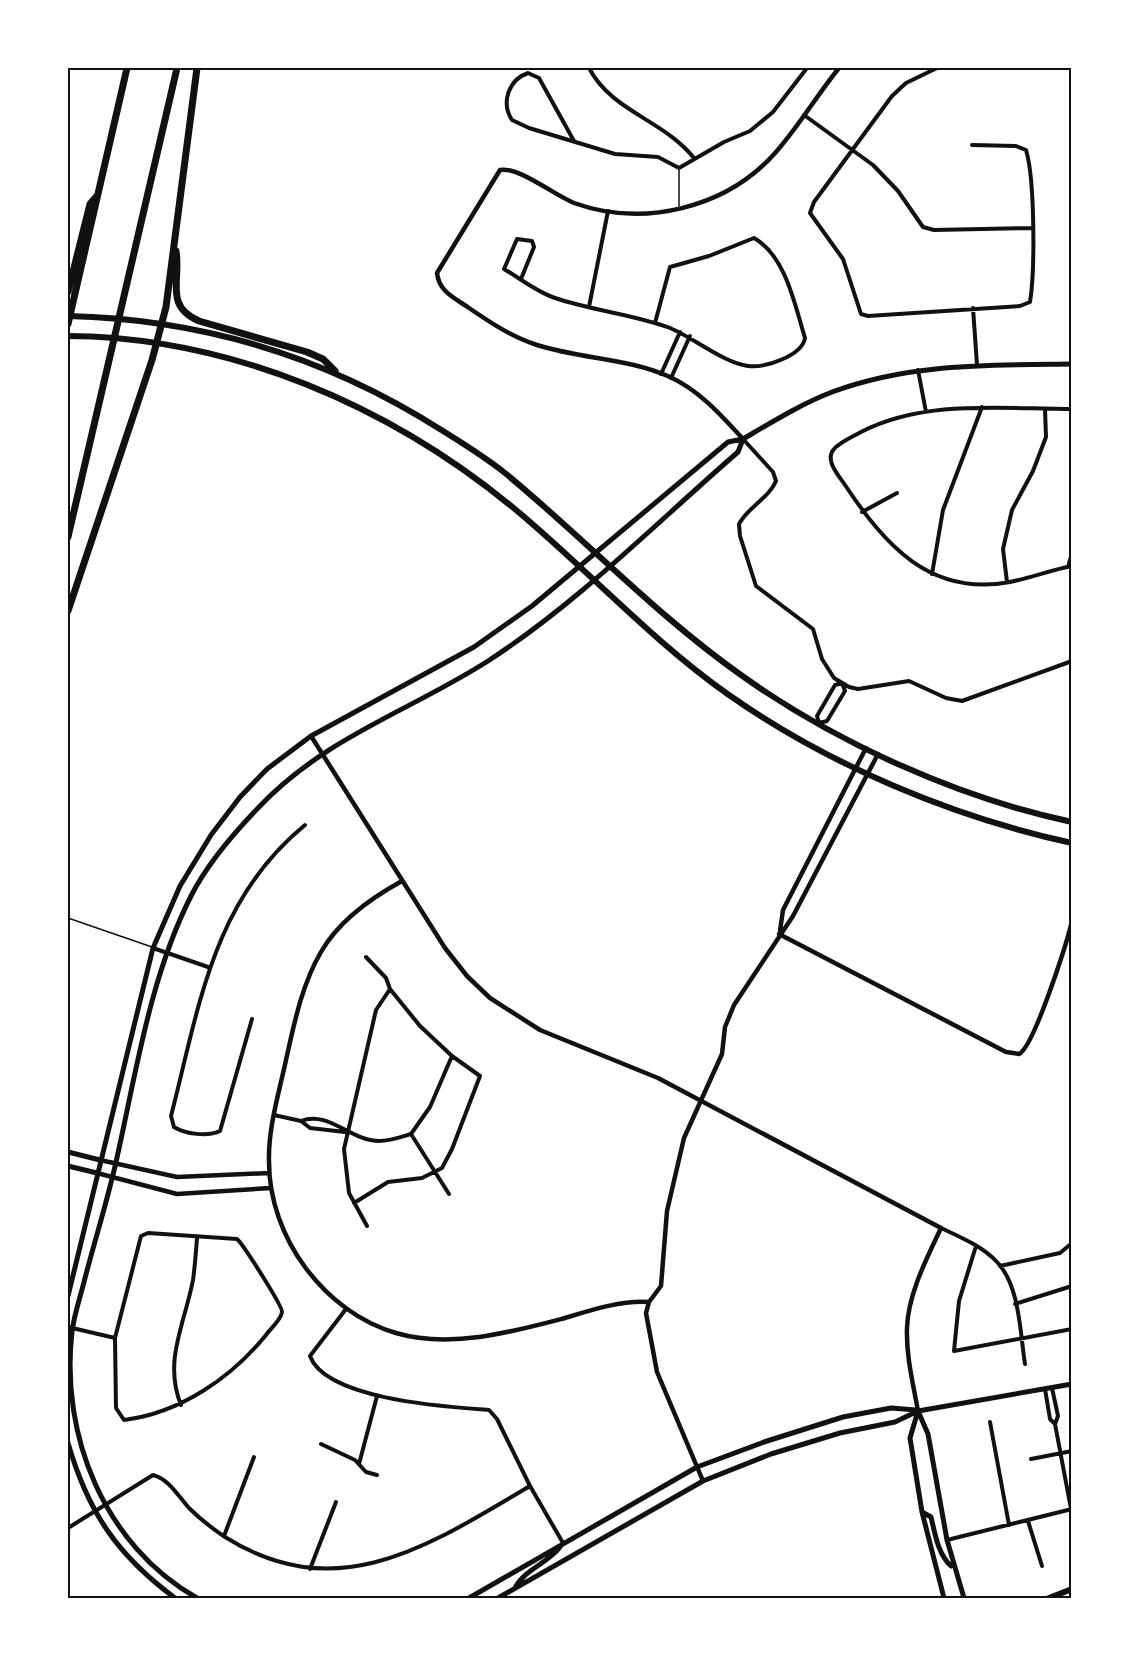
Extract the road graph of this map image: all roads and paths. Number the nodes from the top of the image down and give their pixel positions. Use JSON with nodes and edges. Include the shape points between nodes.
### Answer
{"nodes":[{"id":1,"x":127,"y":68,"type":"edge"},
{"id":2,"x":177,"y":68,"type":"edge"},
{"id":3,"x":197,"y":68,"type":"edge"},
{"id":4,"x":589,"y":68,"type":"edge"},
{"id":5,"x":807,"y":68,"type":"edge"},
{"id":6,"x":839,"y":68,"type":"edge"},
{"id":7,"x":937,"y":68,"type":"edge"},
{"id":8,"x":804,"y":115,"type":"junction"},
{"id":9,"x":574,"y":141,"type":"junction"},
{"id":10,"x":972,"y":145,"type":"dead end"},
{"id":11,"x":852,"y":149,"type":"junction"},
{"id":12,"x":694,"y":158,"type":"junction"},
{"id":13,"x":679,"y":168,"type":"junction"},
{"id":14,"x":96,"y":197,"type":"junction"},
{"id":15,"x":680,"y":209,"type":"junction"},
{"id":16,"x":608,"y":211,"type":"junction"},
{"id":17,"x":1032,"y":228,"type":"junction"},
{"id":18,"x":175,"y":244,"type":"junction"},
{"id":19,"x":521,"y":279,"type":"junction"},
{"id":20,"x":68,"y":292,"type":"edge"},
{"id":21,"x":589,"y":307,"type":"junction"},
{"id":22,"x":973,"y":308,"type":"junction"},
{"id":23,"x":68,"y":316,"type":"edge"},
{"id":24,"x":655,"y":323,"type":"junction"},
{"id":25,"x":68,"y":324,"type":"edge"},
{"id":26,"x":158,"y":324,"type":"junction"},
{"id":27,"x":680,"y":332,"type":"junction"},
{"id":28,"x":68,"y":336,"type":"edge"},
{"id":29,"x":690,"y":336,"type":"junction"},
{"id":30,"x":154,"y":345,"type":"junction"},
{"id":31,"x":1071,"y":364,"type":"edge"},
{"id":32,"x":977,"y":365,"type":"junction"},
{"id":33,"x":918,"y":370,"type":"junction"},
{"id":34,"x":335,"y":371,"type":"junction"},
{"id":35,"x":661,"y":374,"type":"junction"},
{"id":36,"x":671,"y":378,"type":"junction"},
{"id":37,"x":982,"y":407,"type":"junction"},
{"id":38,"x":1046,"y":409,"type":"junction"},
{"id":39,"x":1071,"y":409,"type":"edge"},
{"id":40,"x":926,"y":412,"type":"junction"},
{"id":41,"x":743,"y":439,"type":"junction"},
{"id":42,"x":897,"y":493,"type":"dead end"},
{"id":43,"x":862,"y":512,"type":"junction"},
{"id":44,"x":68,"y":537,"type":"edge"},
{"id":45,"x":595,"y":553,"type":"junction"},
{"id":46,"x":1071,"y":553,"type":"edge"},
{"id":47,"x":608,"y":566,"type":"junction"},
{"id":48,"x":578,"y":567,"type":"junction"},
{"id":49,"x":1070,"y":567,"type":"edge"},
{"id":50,"x":932,"y":574,"type":"junction"},
{"id":51,"x":593,"y":579,"type":"junction"},
{"id":52,"x":1007,"y":582,"type":"junction"},
{"id":53,"x":68,"y":611,"type":"edge"},
{"id":54,"x":1071,"y":661,"type":"edge"},
{"id":55,"x":842,"y":683,"type":"junction"},
{"id":56,"x":819,"y":723,"type":"junction"},
{"id":57,"x":311,"y":736,"type":"junction"},
{"id":58,"x":866,"y":748,"type":"junction"},
{"id":59,"x":321,"y":753,"type":"junction"},
{"id":60,"x":878,"y":754,"type":"junction"},
{"id":61,"x":858,"y":767,"type":"junction"},
{"id":62,"x":868,"y":772,"type":"junction"},
{"id":63,"x":1071,"y":822,"type":"edge"},
{"id":64,"x":305,"y":825,"type":"dead end"},
{"id":65,"x":1071,"y":843,"type":"edge"},
{"id":66,"x":402,"y":881,"type":"junction"},
{"id":67,"x":68,"y":918,"type":"edge"},
{"id":68,"x":1071,"y":921,"type":"edge"},
{"id":69,"x":779,"y":933,"type":"junction"},
{"id":70,"x":153,"y":948,"type":"junction"},
{"id":71,"x":167,"y":953,"type":"junction"},
{"id":72,"x":366,"y":957,"type":"dead end"},
{"id":73,"x":208,"y":967,"type":"junction"},
{"id":74,"x":390,"y":989,"type":"junction"},
{"id":75,"x":252,"y":1019,"type":"dead end"},
{"id":76,"x":452,"y":1056,"type":"junction"},
{"id":77,"x":700,"y":1099,"type":"junction"},
{"id":78,"x":274,"y":1114,"type":"junction"},
{"id":79,"x":301,"y":1121,"type":"junction"},
{"id":80,"x":346,"y":1132,"type":"junction"},
{"id":81,"x":411,"y":1134,"type":"junction"},
{"id":82,"x":68,"y":1152,"type":"edge"},
{"id":83,"x":100,"y":1160,"type":"junction"},
{"id":84,"x":116,"y":1164,"type":"junction"},
{"id":85,"x":68,"y":1166,"type":"edge"},
{"id":86,"x":436,"y":1172,"type":"junction"},
{"id":87,"x":97,"y":1173,"type":"junction"},
{"id":88,"x":269,"y":1173,"type":"junction"},
{"id":89,"x":112,"y":1177,"type":"junction"},
{"id":90,"x":271,"y":1188,"type":"junction"},
{"id":91,"x":449,"y":1194,"type":"dead end"},
{"id":92,"x":354,"y":1203,"type":"junction"},
{"id":93,"x":367,"y":1226,"type":"dead end"},
{"id":94,"x":941,"y":1228,"type":"junction"},
{"id":95,"x":197,"y":1238,"type":"junction"},
{"id":96,"x":1071,"y":1243,"type":"edge"},
{"id":97,"x":976,"y":1245,"type":"junction"},
{"id":98,"x":1000,"y":1266,"type":"junction"},
{"id":99,"x":1071,"y":1286,"type":"edge"},
{"id":100,"x":68,"y":1296,"type":"edge"},
{"id":101,"x":649,"y":1302,"type":"junction"},
{"id":102,"x":1015,"y":1304,"type":"junction"},
{"id":103,"x":346,"y":1309,"type":"junction"},
{"id":104,"x":70,"y":1328,"type":"edge"},
{"id":105,"x":1071,"y":1329,"type":"edge"},
{"id":106,"x":1021,"y":1337,"type":"junction"},
{"id":107,"x":115,"y":1338,"type":"junction"},
{"id":108,"x":1025,"y":1364,"type":"dead end"},
{"id":109,"x":1071,"y":1384,"type":"edge"},
{"id":110,"x":1052,"y":1388,"type":"junction"},
{"id":111,"x":1045,"y":1389,"type":"junction"},
{"id":112,"x":377,"y":1396,"type":"junction"},
{"id":113,"x":181,"y":1405,"type":"junction"},
{"id":114,"x":918,"y":1411,"type":"junction"},
{"id":115,"x":990,"y":1422,"type":"dead end"},
{"id":116,"x":1055,"y":1424,"type":"junction"},
{"id":117,"x":68,"y":1443,"type":"edge"},
{"id":118,"x":321,"y":1444,"type":"dead end"},
{"id":119,"x":1071,"y":1451,"type":"edge"},
{"id":120,"x":1061,"y":1453,"type":"junction"},
{"id":121,"x":254,"y":1457,"type":"dead end"},
{"id":122,"x":1031,"y":1459,"type":"dead end"},
{"id":123,"x":359,"y":1464,"type":"junction"},
{"id":124,"x":697,"y":1467,"type":"junction"},
{"id":125,"x":377,"y":1475,"type":"dead end"},
{"id":126,"x":703,"y":1481,"type":"junction"},
{"id":127,"x":530,"y":1486,"type":"junction"},
{"id":128,"x":336,"y":1502,"type":"dead end"},
{"id":129,"x":104,"y":1503,"type":"junction"},
{"id":130,"x":1071,"y":1509,"type":"edge"},
{"id":131,"x":93,"y":1510,"type":"junction"},
{"id":132,"x":922,"y":1512,"type":"junction"},
{"id":133,"x":1028,"y":1521,"type":"junction"},
{"id":134,"x":1009,"y":1525,"type":"junction"},
{"id":135,"x":68,"y":1528,"type":"edge"},
{"id":136,"x":224,"y":1536,"type":"junction"},
{"id":137,"x":947,"y":1540,"type":"junction"},
{"id":138,"x":563,"y":1542,"type":"junction"},
{"id":139,"x":1042,"y":1566,"type":"dead end"},
{"id":140,"x":953,"y":1568,"type":"junction"},
{"id":141,"x":310,"y":1569,"type":"junction"},
{"id":142,"x":514,"y":1589,"type":"junction"},
{"id":143,"x":1071,"y":1589,"type":"edge"},
{"id":144,"x":181,"y":1590,"type":"junction"},
{"id":145,"x":174,"y":1598,"type":"edge"},
{"id":146,"x":197,"y":1599,"type":"edge"},
{"id":147,"x":469,"y":1599,"type":"edge"},
{"id":148,"x":498,"y":1599,"type":"edge"},
{"id":149,"x":944,"y":1599,"type":"edge"},
{"id":150,"x":964,"y":1599,"type":"edge"},
{"id":151,"x":1049,"y":1599,"type":"edge"}],
"edges":[{"from":1,"to":14,"type":"highway"},
{"from":2,"to":44,"type":"highway"},
{"from":3,"to":18,"type":"highway"},
{"from":4,"to":12,"type":"street","via":[[605,92]]},
{"from":5,"to":12,"type":"street","via":[[773,112],[750,131]]},
{"from":6,"to":8,"type":"street"},
{"from":7,"to":11,"type":"street","via":[[906,83],[892,96]]},
{"from":8,"to":11,"type":"street"},
{"from":8,"to":15,"type":"street","via":[[776,153],[748,178],[720,195]]},
{"from":9,"to":9,"type":"street","via":[[539,78],[528,73],[514,82],[507,105],[512,120]]},
{"from":9,"to":13,"type":"street","via":[[615,154],[658,157]]},
{"from":10,"to":17,"type":"street","via":[[1016,146],[1026,150]]},
{"from":11,"to":17,"type":"street","via":[[898,191],[923,227]]},
{"from":11,"to":22,"type":"street","via":[[810,213],[843,259],[861,314]]},
{"from":12,"to":13,"type":"street"},
{"from":13,"to":15,"type":"lane"},
{"from":14,"to":20,"type":"highway","via":[[90,204]]},
{"from":14,"to":25,"type":"highway"},
{"from":15,"to":16,"type":"street","via":[[632,214]]},
{"from":16,"to":21,"type":"street"},
{"from":16,"to":35,"type":"street","via":[[574,202],[503,169],[494,176],[438,273],[438,282],[449,295],[521,339]]},
{"from":17,"to":22,"type":"street","via":[[1030,302]]},
{"from":18,"to":26,"type":"highway"},
{"from":18,"to":34,"type":"highway","via":[[178,304],[185,314],[324,358]]},
{"from":19,"to":19,"type":"street","via":[[534,247],[532,241],[522,238],[517,239],[504,269]]},
{"from":19,"to":21,"type":"street","via":[[556,298]]},
{"from":21,"to":24,"type":"street"},
{"from":22,"to":32,"type":"street"},
{"from":23,"to":26,"type":"main road"},
{"from":24,"to":27,"type":"street"},
{"from":24,"to":29,"type":"street","via":[[670,267],[709,256],[748,238],[759,241],[786,279],[804,345],[769,364],[747,366]]},
{"from":26,"to":30,"type":"highway"},
{"from":26,"to":34,"type":"main road","via":[[262,346]]},
{"from":27,"to":29,"type":"street"},
{"from":27,"to":35,"type":"street"},
{"from":28,"to":30,"type":"main road"},
{"from":29,"to":36,"type":"street"},
{"from":30,"to":48,"type":"main road","via":[[203,351],[320,389],[362,407],[464,469]]},
{"from":30,"to":53,"type":"highway"},
{"from":31,"to":32,"type":"main road"},
{"from":32,"to":33,"type":"main road"},
{"from":33,"to":40,"type":"street"},
{"from":33,"to":41,"type":"main road","via":[[878,377],[831,392]]},
{"from":34,"to":45,"type":"main road","via":[[407,408],[476,452]]},
{"from":35,"to":36,"type":"street"},
{"from":36,"to":41,"type":"street","via":[[705,399]]},
{"from":37,"to":38,"type":"street"},
{"from":37,"to":40,"type":"street"},
{"from":37,"to":50,"type":"street","via":[[943,510]]},
{"from":38,"to":39,"type":"street"},
{"from":38,"to":52,"type":"street","via":[[1046,436],[1012,510],[1003,549]]},
{"from":40,"to":43,"type":"street","via":[[872,426],[833,449],[831,462]]},
{"from":41,"to":45,"type":"main road","via":[[728,442]]},
{"from":41,"to":47,"type":"main road","via":[[738,452]]},
{"from":41,"to":55,"type":"street","via":[[773,472],[776,481],[739,524],[754,581],[764,594],[813,629],[825,665]]},
{"from":42,"to":43,"type":"street"},
{"from":43,"to":50,"type":"street","via":[[906,560]]},
{"from":45,"to":47,"type":"main road"},
{"from":45,"to":48,"type":"main road"},
{"from":46,"to":49,"type":"street"},
{"from":47,"to":51,"type":"main road"},
{"from":47,"to":56,"type":"main road","via":[[739,674]]},
{"from":48,"to":51,"type":"main road"},
{"from":48,"to":57,"type":"main road","via":[[481,643]]},
{"from":49,"to":52,"type":"street"},
{"from":50,"to":52,"type":"street","via":[[963,584]]},
{"from":51,"to":59,"type":"main road","via":[[542,623],[485,662]]},
{"from":51,"to":61,"type":"main road","via":[[726,693],[773,724]]},
{"from":54,"to":55,"type":"street","via":[[962,701],[909,681],[858,689]]},
{"from":55,"to":56,"type":"street","via":[[835,685],[817,716]]},
{"from":55,"to":56,"type":"street","via":[[845,691],[827,721]]},
{"from":56,"to":58,"type":"main road"},
{"from":57,"to":59,"type":"street"},
{"from":57,"to":70,"type":"main road","via":[[267,769],[211,835],[180,886]]},
{"from":58,"to":60,"type":"main road"},
{"from":58,"to":61,"type":"street"},
{"from":59,"to":66,"type":"street"},
{"from":59,"to":71,"type":"main road","via":[[281,784],[225,845],[192,894]]},
{"from":60,"to":62,"type":"street"},
{"from":60,"to":63,"type":"main road","via":[[964,790]]},
{"from":61,"to":62,"type":"main road"},
{"from":61,"to":69,"type":"street","via":[[783,910]]},
{"from":62,"to":65,"type":"main road","via":[[923,797]]},
{"from":62,"to":69,"type":"street","via":[[793,916]]},
{"from":64,"to":73,"type":"street","via":[[246,891]]},
{"from":66,"to":77,"type":"street","via":[[445,948],[490,998],[555,1038],[636,1067]]},
{"from":66,"to":78,"type":"street","via":[[353,916],[321,951],[292,1032]]},
{"from":67,"to":70,"type":"lane"},
{"from":68,"to":69,"type":"street","via":[[1049,991],[1027,1045],[1019,1054],[1006,1052],[966,1032]]},
{"from":69,"to":77,"type":"street","via":[[729,1015],[722,1054]]},
{"from":70,"to":71,"type":"street"},
{"from":70,"to":83,"type":"main road"},
{"from":71,"to":73,"type":"street"},
{"from":71,"to":84,"type":"main road"},
{"from":72,"to":74,"type":"street","via":[[386,978]]},
{"from":73,"to":75,"type":"street","via":[[171,1116],[174,1127],[213,1135],[220,1131]]},
{"from":74,"to":76,"type":"street","via":[[420,1026]]},
{"from":74,"to":80,"type":"street","via":[[376,1010]]},
{"from":76,"to":81,"type":"street","via":[[425,1116]]},
{"from":76,"to":86,"type":"street","via":[[480,1076],[446,1162]]},
{"from":77,"to":94,"type":"street"},
{"from":77,"to":101,"type":"street","via":[[684,1138],[667,1211],[661,1286]]},
{"from":78,"to":79,"type":"street"},
{"from":78,"to":88,"type":"street"},
{"from":79,"to":80,"type":"street","via":[[310,1128]]},
{"from":79,"to":80,"type":"street","via":[[310,1117],[331,1122]]},
{"from":80,"to":81,"type":"street","via":[[380,1141]]},
{"from":80,"to":92,"type":"street","via":[[346,1180]]},
{"from":81,"to":86,"type":"street"},
{"from":82,"to":83,"type":"main road"},
{"from":83,"to":84,"type":"street"},
{"from":83,"to":87,"type":"main road"},
{"from":84,"to":88,"type":"street","via":[[177,1177]]},
{"from":84,"to":89,"type":"main road"},
{"from":85,"to":87,"type":"main road"},
{"from":86,"to":91,"type":"street"},
{"from":86,"to":92,"type":"street","via":[[422,1178],[388,1182]]},
{"from":87,"to":89,"type":"street"},
{"from":87,"to":100,"type":"main road"},
{"from":88,"to":90,"type":"street"},
{"from":89,"to":90,"type":"street","via":[[177,1194]]},
{"from":89,"to":104,"type":"main road"},
{"from":90,"to":103,"type":"street","via":[[280,1224],[305,1268]]},
{"from":92,"to":93,"type":"street"},
{"from":94,"to":97,"type":"street"},
{"from":94,"to":114,"type":"street","via":[[924,1265],[907,1326]]},
{"from":95,"to":107,"type":"street","via":[[148,1233],[141,1236]]},
{"from":95,"to":113,"type":"street","via":[[193,1280],[175,1347],[173,1373]]},
{"from":95,"to":113,"type":"street","via":[[232,1238],[242,1244],[282,1305],[280,1317],[255,1349]]},
{"from":96,"to":98,"type":"street","via":[[1060,1253]]},
{"from":97,"to":98,"type":"street"},
{"from":97,"to":106,"type":"street","via":[[959,1301],[954,1351]]},
{"from":98,"to":102,"type":"street"},
{"from":99,"to":102,"type":"street"},
{"from":101,"to":103,"type":"street","via":[[590,1310],[462,1339],[427,1339],[395,1333]]},
{"from":101,"to":124,"type":"street","via":[[646,1313],[657,1372]]},
{"from":102,"to":106,"type":"street"},
{"from":103,"to":112,"type":"street","via":[[310,1356],[312,1363],[335,1379]]},
{"from":104,"to":107,"type":"street"},
{"from":104,"to":129,"type":"main road","via":[[69,1366],[76,1430]]},
{"from":105,"to":106,"type":"street"},
{"from":106,"to":108,"type":"street"},
{"from":107,"to":113,"type":"street","via":[[116,1408],[124,1420]]},
{"from":109,"to":110,"type":"main road"},
{"from":110,"to":111,"type":"main road"},
{"from":110,"to":116,"type":"street","via":[[1059,1416]]},
{"from":111,"to":114,"type":"main road"},
{"from":111,"to":116,"type":"street","via":[[1050,1419]]},
{"from":112,"to":123,"type":"street"},
{"from":112,"to":127,"type":"street","via":[[489,1410]]},
{"from":114,"to":124,"type":"main road","via":[[891,1408],[843,1417]]},
{"from":114,"to":126,"type":"main road","via":[[895,1422],[840,1433],[771,1454]]},
{"from":114,"to":132,"type":"main road","via":[[910,1438]]},
{"from":114,"to":137,"type":"main road","via":[[928,1434]]},
{"from":115,"to":134,"type":"street"},
{"from":116,"to":120,"type":"street"},
{"from":117,"to":131,"type":"main road","via":[[78,1479]]},
{"from":118,"to":123,"type":"street"},
{"from":119,"to":120,"type":"street"},
{"from":120,"to":122,"type":"street"},
{"from":120,"to":130,"type":"street"},
{"from":121,"to":136,"type":"street"},
{"from":123,"to":125,"type":"street","via":[[366,1472]]},
{"from":124,"to":126,"type":"street"},
{"from":124,"to":138,"type":"main road"},
{"from":126,"to":142,"type":"main road"},
{"from":127,"to":138,"type":"street"},
{"from":127,"to":141,"type":"street","via":[[461,1527],[385,1561],[332,1571]]},
{"from":128,"to":141,"type":"street"},
{"from":129,"to":131,"type":"street"},
{"from":129,"to":136,"type":"street","via":[[146,1477],[161,1477],[190,1510]]},
{"from":129,"to":144,"type":"main road","via":[[128,1540]]},
{"from":130,"to":133,"type":"street"},
{"from":131,"to":135,"type":"street"},
{"from":131,"to":145,"type":"main road","via":[[119,1550]]},
{"from":132,"to":140,"type":"main road","via":[[931,1517],[945,1560]]},
{"from":132,"to":149,"type":"main road"},
{"from":133,"to":134,"type":"street"},
{"from":133,"to":139,"type":"street"},
{"from":134,"to":137,"type":"street"},
{"from":136,"to":141,"type":"street","via":[[266,1556]]},
{"from":137,"to":140,"type":"main road"},
{"from":138,"to":142,"type":"main road","via":[[552,1557],[524,1575]]},
{"from":138,"to":147,"type":"main road"},
{"from":140,"to":150,"type":"main road"},
{"from":142,"to":148,"type":"main road"},
{"from":143,"to":151,"type":"main road"},
{"from":144,"to":145,"type":"street"},
{"from":144,"to":146,"type":"main road"}]}
